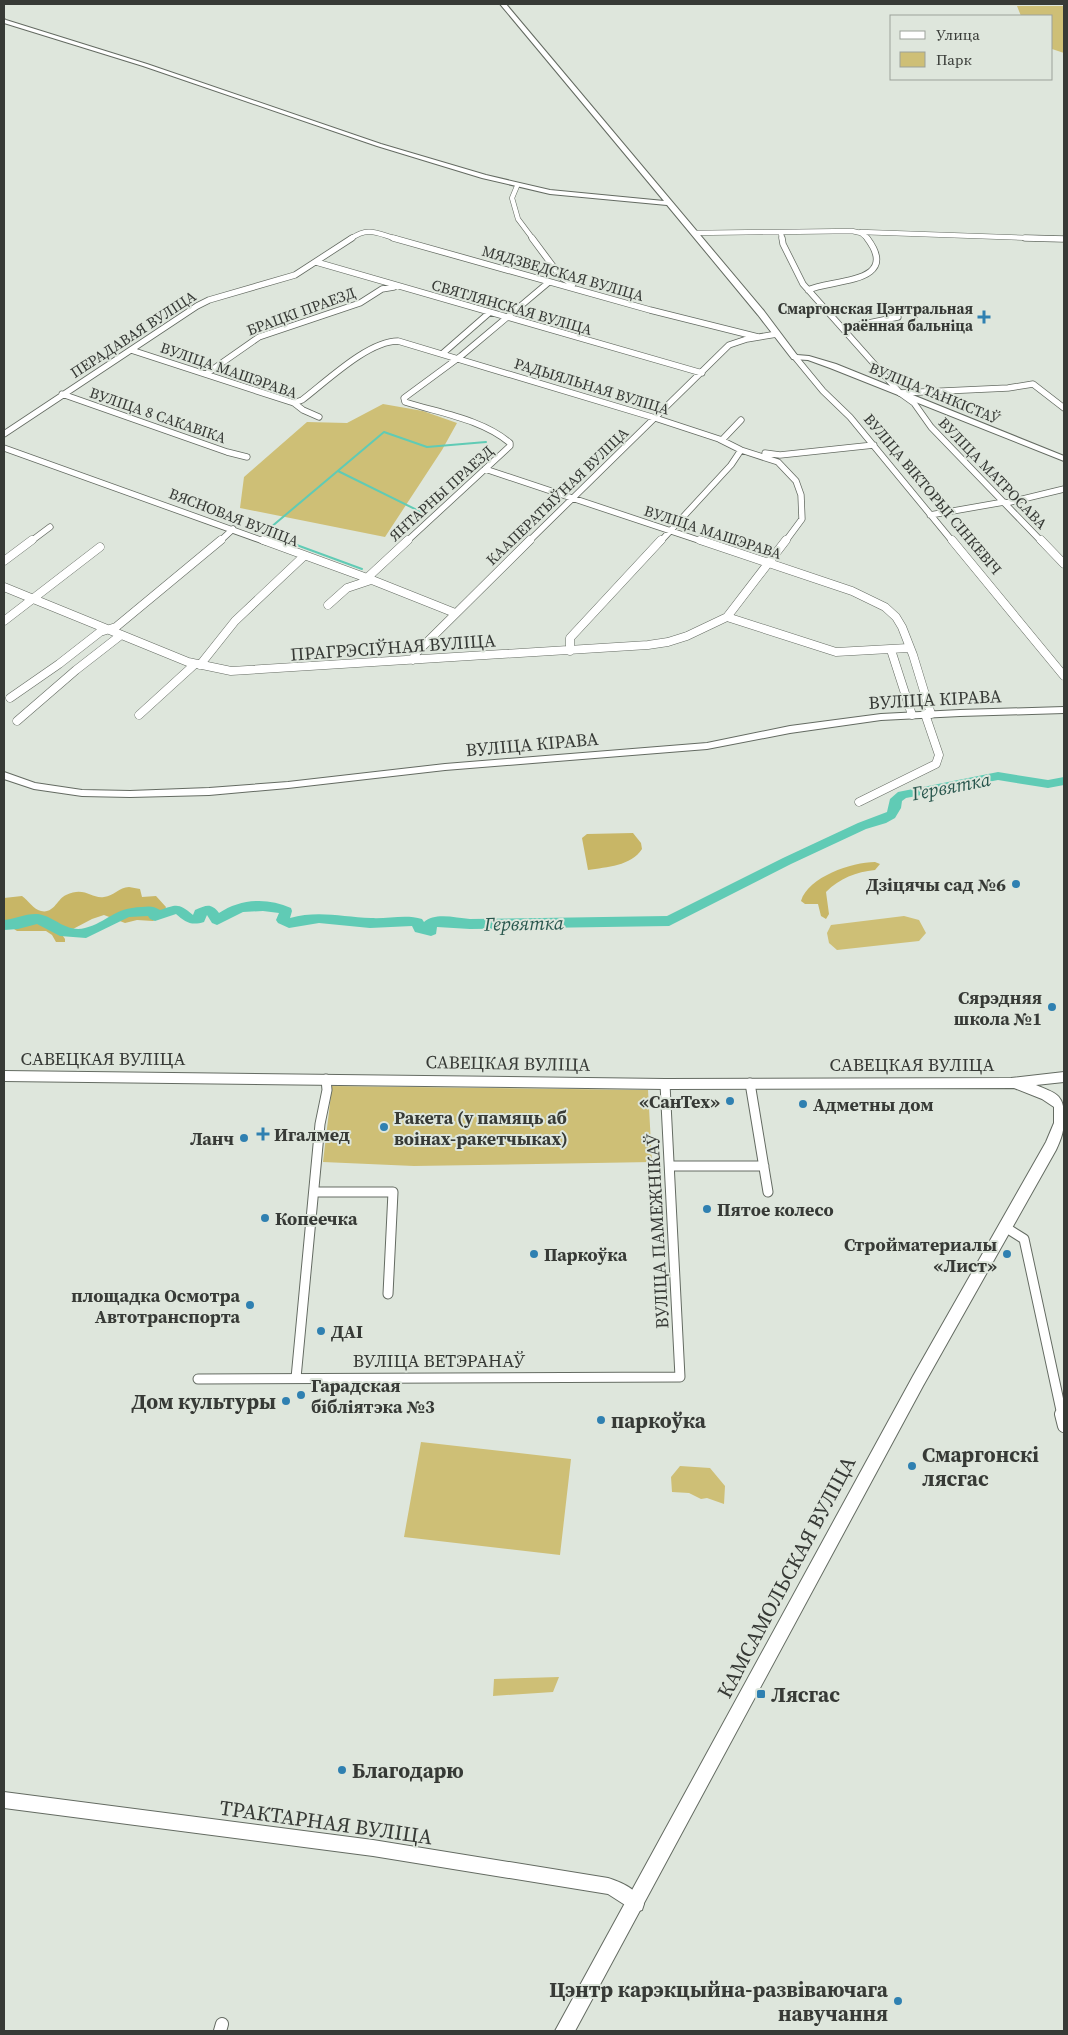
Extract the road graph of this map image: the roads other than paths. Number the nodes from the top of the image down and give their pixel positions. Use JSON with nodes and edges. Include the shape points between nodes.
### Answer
{"nodes":[{"id":1,"x":503,"y":4,"type":"edge"},
{"id":2,"x":4,"y":21,"type":"edge"},
{"id":3,"x":517,"y":186,"type":"junction"},
{"id":4,"x":669,"y":204,"type":"junction"},
{"id":5,"x":362,"y":231,"type":"joint"},
{"id":6,"x":694,"y":233,"type":"junction"},
{"id":7,"x":781,"y":233,"type":"junction"},
{"id":8,"x":861,"y":233,"type":"junction"},
{"id":9,"x":1064,"y":239,"type":"edge"},
{"id":10,"x":316,"y":262,"type":"junction"},
{"id":11,"x":380,"y":282,"type":"junction"},
{"id":12,"x":549,"y":282,"type":"junction"},
{"id":13,"x":397,"y":286,"type":"junction"},
{"id":14,"x":382,"y":289,"type":"junction"},
{"id":15,"x":808,"y":290,"type":"junction"},
{"id":16,"x":582,"y":291,"type":"junction"},
{"id":17,"x":489,"y":313,"type":"junction"},
{"id":18,"x":898,"y":317,"type":"dead end"},
{"id":19,"x":505,"y":318,"type":"junction"},
{"id":20,"x":844,"y":328,"type":"junction"},
{"id":21,"x":777,"y":334,"type":"junction"},
{"id":22,"x":758,"y":337,"type":"junction"},
{"id":23,"x":130,"y":350,"type":"junction"},
{"id":24,"x":442,"y":354,"type":"junction"},
{"id":25,"x":795,"y":357,"type":"junction"},
{"id":26,"x":457,"y":358,"type":"junction"},
{"id":27,"x":702,"y":373,"type":"junction"},
{"id":28,"x":206,"y":374,"type":"junction"},
{"id":29,"x":62,"y":394,"type":"junction"},
{"id":30,"x":900,"y":394,"type":"junction"},
{"id":31,"x":294,"y":403,"type":"junction"},
{"id":32,"x":1064,"y":408,"type":"edge"},
{"id":33,"x":319,"y":417,"type":"dead end"},
{"id":34,"x":654,"y":418,"type":"junction"},
{"id":35,"x":741,"y":420,"type":"dead end"},
{"id":36,"x":4,"y":434,"type":"edge"},
{"id":37,"x":722,"y":440,"type":"junction"},
{"id":38,"x":874,"y":445,"type":"junction"},
{"id":39,"x":4,"y":448,"type":"edge"},
{"id":40,"x":755,"y":450,"type":"junction"},
{"id":41,"x":742,"y":451,"type":"junction"},
{"id":42,"x":775,"y":455,"type":"junction"},
{"id":43,"x":247,"y":457,"type":"dead end"},
{"id":44,"x":1064,"y":459,"type":"edge"},
{"id":45,"x":782,"y":466,"type":"junction"},
{"id":46,"x":485,"y":469,"type":"junction"},
{"id":47,"x":1064,"y":489,"type":"edge"},
{"id":48,"x":572,"y":500,"type":"junction"},
{"id":49,"x":1005,"y":503,"type":"junction"},
{"id":50,"x":930,"y":515,"type":"junction"},
{"id":51,"x":50,"y":527,"type":"dead end"},
{"id":52,"x":233,"y":529,"type":"junction"},
{"id":53,"x":671,"y":529,"type":"junction"},
{"id":54,"x":100,"y":547,"type":"dead end"},
{"id":55,"x":304,"y":556,"type":"junction"},
{"id":56,"x":4,"y":561,"type":"edge"},
{"id":57,"x":769,"y":563,"type":"junction"},
{"id":58,"x":1064,"y":564,"type":"edge"},
{"id":59,"x":369,"y":579,"type":"junction"},
{"id":60,"x":4,"y":587,"type":"edge"},
{"id":61,"x":33,"y":599,"type":"junction"},
{"id":62,"x":328,"y":605,"type":"dead end"},
{"id":63,"x":455,"y":613,"type":"junction"},
{"id":64,"x":727,"y":617,"type":"junction"},
{"id":65,"x":4,"y":621,"type":"edge"},
{"id":66,"x":108,"y":629,"type":"junction"},
{"id":67,"x":121,"y":635,"type":"junction"},
{"id":68,"x":908,"y":648,"type":"junction"},
{"id":69,"x":891,"y":650,"type":"junction"},
{"id":70,"x":570,"y":651,"type":"junction"},
{"id":71,"x":413,"y":660,"type":"junction"},
{"id":72,"x":63,"y":661,"type":"junction"},
{"id":73,"x":198,"y":664,"type":"junction"},
{"id":74,"x":78,"y":668,"type":"junction"},
{"id":75,"x":1064,"y":676,"type":"edge"},
{"id":76,"x":10,"y":698,"type":"dead end"},
{"id":77,"x":1064,"y":710,"type":"edge"},
{"id":78,"x":928,"y":714,"type":"junction"},
{"id":79,"x":139,"y":715,"type":"dead end"},
{"id":80,"x":912,"y":715,"type":"junction"},
{"id":81,"x":17,"y":722,"type":"dead end"},
{"id":82,"x":4,"y":775,"type":"edge"},
{"id":83,"x":858,"y":802,"type":"dead end"},
{"id":84,"x":4,"y":1076,"type":"edge"},
{"id":85,"x":1064,"y":1077,"type":"edge"},
{"id":86,"x":326,"y":1078,"type":"junction"},
{"id":87,"x":750,"y":1083,"type":"junction"},
{"id":88,"x":1011,"y":1083,"type":"junction"},
{"id":89,"x":665,"y":1084,"type":"junction"},
{"id":90,"x":1061,"y":1108,"type":"edge"},
{"id":91,"x":1064,"y":1136,"type":"edge"},
{"id":92,"x":1051,"y":1146,"type":"junction"},
{"id":93,"x":670,"y":1166,"type":"junction"},
{"id":94,"x":764,"y":1166,"type":"junction"},
{"id":95,"x":314,"y":1192,"type":"junction"},
{"id":96,"x":768,"y":1192,"type":"dead end"},
{"id":97,"x":1005,"y":1227,"type":"junction"},
{"id":98,"x":388,"y":1294,"type":"dead end"},
{"id":99,"x":680,"y":1377,"type":"joint"},
{"id":100,"x":296,"y":1378,"type":"junction"},
{"id":101,"x":198,"y":1379,"type":"dead end"},
{"id":102,"x":1064,"y":1426,"type":"edge"},
{"id":103,"x":4,"y":1800,"type":"edge"},
{"id":104,"x":636,"y":1904,"type":"junction"},
{"id":105,"x":565,"y":2031,"type":"edge"}],
"edges":[{"from":1,"to":4,"type":"street","name":"ВУЛІЦА ВІКТОРЫІ СІНКЕВІЧ"},
{"from":2,"to":3,"type":"street","via":[[379,145]]},
{"from":3,"to":4,"type":"street"},
{"from":3,"to":16,"type":"street","via":[[512,198],[518,219],[563,279]]},
{"from":4,"to":6,"type":"street","name":"ВУЛІЦА ВІКТОРЫІ СІНКЕВІЧ"},
{"from":5,"to":10,"type":"street","name":"ПЕРАДАВАЯ ВУЛІЦА"},
{"from":5,"to":12,"type":"street","name":"МЯДЗВЕДСКАЯ ВУЛІЦА"},
{"from":6,"to":7,"type":"street"},
{"from":6,"to":21,"type":"street","name":"ВУЛІЦА ВІКТОРЫІ СІНКЕВІЧ"},
{"from":7,"to":8,"type":"street"},
{"from":7,"to":15,"type":"street","name":"ВУЛІЦА МАТРОСАВА","via":[[789,258]]},
{"from":8,"to":9,"type":"street"},
{"from":8,"to":15,"type":"street","via":[[874,249],[875,268],[872,273]]},
{"from":10,"to":11,"type":"street","name":"СВЯТЛЯНСКАЯ ВУЛІЦА"},
{"from":10,"to":23,"type":"street","name":"ПЕРАДАВАЯ ВУЛІЦА","via":[[290,277],[202,303]]},
{"from":11,"to":13,"type":"street","name":"СВЯТЛЯНСКАЯ ВУЛІЦА"},
{"from":11,"to":14,"type":"street"},
{"from":12,"to":16,"type":"street","name":"МЯДЗВЕДСКАЯ ВУЛІЦА"},
{"from":12,"to":19,"type":"street"},
{"from":13,"to":14,"type":"street","name":"БРАЦКІ ПРАЕЗД"},
{"from":13,"to":17,"type":"street","name":"СВЯТЛЯНСКАЯ ВУЛІЦА"},
{"from":14,"to":28,"type":"street","name":"БРАЦКІ ПРАЕЗД","via":[[360,303],[259,337]]},
{"from":15,"to":20,"type":"street","name":"ВУЛІЦА МАТРОСАВА"},
{"from":16,"to":22,"type":"street","name":"МЯДЗВЕДСКАЯ ВУЛІЦА"},
{"from":17,"to":19,"type":"street","name":"СВЯТЛЯНСКАЯ ВУЛІЦА"},
{"from":17,"to":24,"type":"street"},
{"from":18,"to":20,"type":"street"},
{"from":19,"to":26,"type":"street"},
{"from":19,"to":27,"type":"street","name":"СВЯТЛЯНСКАЯ ВУЛІЦА"},
{"from":20,"to":30,"type":"street","name":"ВУЛІЦА МАТРОСАВА"},
{"from":21,"to":22,"type":"street","name":"КААПЕРАТЫЎНАЯ ВУЛІЦА"},
{"from":21,"to":25,"type":"street","name":"ВУЛІЦА ВІКТОРЫІ СІНКЕВІЧ"},
{"from":22,"to":27,"type":"street","name":"КААПЕРАТЫЎНАЯ ВУЛІЦА","via":[[729,346]]},
{"from":23,"to":28,"type":"street","name":"ВУЛІЦА МАШЭРАВА"},
{"from":23,"to":29,"type":"street","name":"ПЕРАДАВАЯ ВУЛІЦА"},
{"from":24,"to":26,"type":"street","name":"РАДЫЯЛЬНАЯ ВУЛІЦА"},
{"from":24,"to":31,"type":"street","name":"РАДЫЯЛЬНАЯ ВУЛІЦА","via":[[398,341],[380,343]]},
{"from":25,"to":30,"type":"street","name":"ВУЛІЦА ТАНКІСТАЎ","via":[[818,360]]},
{"from":25,"to":38,"type":"street","name":"ВУЛІЦА ВІКТОРЫІ СІНКЕВІЧ"},
{"from":26,"to":34,"type":"street","name":"РАДЫЯЛЬНАЯ ВУЛІЦА"},
{"from":26,"to":46,"type":"street","name":"ЯНТАРНЫ ПРАЕЗД","via":[[403,400],[484,428],[508,441],[510,446]]},
{"from":27,"to":34,"type":"street","name":"КААПЕРАТЫЎНАЯ ВУЛІЦА"},
{"from":28,"to":31,"type":"street","name":"ВУЛІЦА МАШЭРАВА"},
{"from":29,"to":36,"type":"street","name":"ПЕРАДАВАЯ ВУЛІЦА"},
{"from":29,"to":43,"type":"street","name":"ВУЛІЦА 8 САКАВІКА"},
{"from":30,"to":32,"type":"street","via":[[1033,384]]},
{"from":30,"to":44,"type":"street","name":"ВУЛІЦА ТАНКІСТАЎ"},
{"from":30,"to":49,"type":"street","name":"ВУЛІЦА МАТРОСАВА","via":[[914,403],[931,427]]},
{"from":31,"to":33,"type":"street","name":"ВУЛІЦА МАШЭРАВА"},
{"from":34,"to":37,"type":"street","name":"РАДЫЯЛЬНАЯ ВУЛІЦА"},
{"from":34,"to":48,"type":"street","name":"КААПЕРАТЫЎНАЯ ВУЛІЦА"},
{"from":35,"to":37,"type":"street"},
{"from":37,"to":40,"type":"street"},
{"from":37,"to":41,"type":"street","name":"РАДЫЯЛЬНАЯ ВУЛІЦА"},
{"from":38,"to":42,"type":"street"},
{"from":38,"to":50,"type":"street","name":"ВУЛІЦА ВІКТОРЫІ СІНКЕВІЧ"},
{"from":39,"to":52,"type":"street","name":"ВЯСНОВАЯ ВУЛІЦА"},
{"from":40,"to":41,"type":"street"},
{"from":40,"to":42,"type":"street"},
{"from":41,"to":45,"type":"street","name":"РАДЫЯЛЬНАЯ ВУЛІЦА"},
{"from":41,"to":53,"type":"street"},
{"from":42,"to":45,"type":"street"},
{"from":45,"to":57,"type":"street","via":[[796,481],[803,514],[799,525]]},
{"from":46,"to":48,"type":"street","name":"ВУЛІЦА МАШЭРАВА"},
{"from":46,"to":59,"type":"street","name":"ЯНТАРНЫ ПРАЕЗД"},
{"from":47,"to":49,"type":"street"},
{"from":48,"to":53,"type":"street","name":"ВУЛІЦА МАШЭРАВА"},
{"from":48,"to":63,"type":"street","name":"КААПЕРАТЫЎНАЯ ВУЛІЦА"},
{"from":49,"to":50,"type":"street"},
{"from":49,"to":58,"type":"street","name":"ВУЛІЦА МАТРОСАВА"},
{"from":50,"to":75,"type":"street","name":"ВУЛІЦА ВІКТОРЫІ СІНКЕВІЧ"},
{"from":51,"to":56,"type":"street"},
{"from":52,"to":55,"type":"street","name":"ВЯСНОВАЯ ВУЛІЦА"},
{"from":52,"to":66,"type":"street","via":[[116,627]]},
{"from":53,"to":57,"type":"street","name":"ВУЛІЦА МАШЭРАВА"},
{"from":53,"to":70,"type":"street","via":[[570,638]]},
{"from":54,"to":61,"type":"street"},
{"from":55,"to":59,"type":"street","name":"ВЯСНОВАЯ ВУЛІЦА"},
{"from":55,"to":73,"type":"street","via":[[228,627]]},
{"from":57,"to":64,"type":"street","name":"ПРАГРЭСІЎНАЯ ВУЛІЦА"},
{"from":57,"to":68,"type":"street","name":"ВУЛІЦА МАШЭРАВА","via":[[852,591],[887,609],[900,623]]},
{"from":59,"to":62,"type":"street","via":[[351,586]]},
{"from":59,"to":63,"type":"street","name":"ВЯСНОВАЯ ВУЛІЦА"},
{"from":60,"to":61,"type":"street","name":"ПРАГРЭСІЎНАЯ ВУЛІЦА"},
{"from":61,"to":65,"type":"street"},
{"from":61,"to":66,"type":"street","name":"ПРАГРЭСІЎНАЯ ВУЛІЦА"},
{"from":63,"to":71,"type":"street","name":"КААПЕРАТЫЎНАЯ ВУЛІЦА","via":[[415,654]]},
{"from":64,"to":69,"type":"street","via":[[822,649],[843,652]]},
{"from":64,"to":70,"type":"street","name":"ПРАГРЭСІЎНАЯ ВУЛІЦА","via":[[668,642]]},
{"from":66,"to":67,"type":"street","name":"ПРАГРЭСІЎНАЯ ВУЛІЦА"},
{"from":66,"to":72,"type":"street"},
{"from":67,"to":73,"type":"street","name":"ПРАГРЭСІЎНАЯ ВУЛІЦА"},
{"from":67,"to":74,"type":"street"},
{"from":68,"to":69,"type":"street"},
{"from":68,"to":78,"type":"street","name":"ВУЛІЦА МАШЭРАВА","via":[[913,655]]},
{"from":69,"to":80,"type":"street"},
{"from":70,"to":71,"type":"street","name":"ПРАГРЭСІЎНАЯ ВУЛІЦА"},
{"from":71,"to":73,"type":"street","name":"ПРАГРЭСІЎНАЯ ВУЛІЦА","via":[[248,671]]},
{"from":72,"to":74,"type":"street","via":[[64,666]]},
{"from":72,"to":76,"type":"street"},
{"from":73,"to":79,"type":"street","via":[[184,672]]},
{"from":74,"to":81,"type":"street"},
{"from":77,"to":78,"type":"street","name":"ВУЛІЦА КІРАВА"},
{"from":78,"to":80,"type":"street","name":"ВУЛІЦА КІРАВА"},
{"from":78,"to":83,"type":"street","name":"ВУЛІЦА МАШЭРАВА","via":[[940,755],[936,764]]},
{"from":80,"to":82,"type":"street","name":"ВУЛІЦА КІРАВА","via":[[834,723],[710,746],[446,767],[233,790],[90,794],[32,785]]},
{"from":84,"to":86,"type":"main road","name":"САВЕЦКАЯ ВУЛІЦА"},
{"from":85,"to":88,"type":"main road","name":"САВЕЦКАЯ ВУЛІЦА"},
{"from":85,"to":90,"type":"main road","name":"КАМСАМОЛЬСКАЯ ВУЛІЦА","via":[[1055,1088]]},
{"from":86,"to":89,"type":"main road","name":"САВЕЦКАЯ ВУЛІЦА"},
{"from":86,"to":95,"type":"street"},
{"from":87,"to":88,"type":"main road","name":"САВЕЦКАЯ ВУЛІЦА"},
{"from":87,"to":89,"type":"main road","name":"САВЕЦКАЯ ВУЛІЦА"},
{"from":87,"to":94,"type":"street"},
{"from":88,"to":90,"type":"main road","name":"САВЕЦКАЯ ВУЛІЦА","via":[[1047,1095]]},
{"from":89,"to":93,"type":"street","name":"ВУЛІЦА ПАМЕЖНІКАЎ"},
{"from":90,"to":92,"type":"main road","name":"КАМСАМОЛЬСКАЯ ВУЛІЦА","via":[[1060,1127]]},
{"from":91,"to":92,"type":"main road","name":"КАМСАМОЛЬСКАЯ ВУЛІЦА"},
{"from":92,"to":97,"type":"main road","name":"КАМСАМОЛЬСКАЯ ВУЛІЦА"},
{"from":93,"to":94,"type":"street"},
{"from":93,"to":99,"type":"street","name":"ВУЛІЦА ПАМЕЖНІКАЎ"},
{"from":94,"to":96,"type":"street"},
{"from":95,"to":98,"type":"street","via":[[393,1192]]},
{"from":95,"to":100,"type":"street"},
{"from":97,"to":102,"type":"street","via":[[1024,1239]]},
{"from":97,"to":104,"type":"main road","name":"КАМСАМОЛЬСКАЯ ВУЛІЦА","via":[[886,1439]]},
{"from":99,"to":100,"type":"street","name":"ВУЛІЦА ВЕТЭРАНАЎ"},
{"from":100,"to":101,"type":"street","name":"ВУЛІЦА ВЕТЭРАНАЎ"},
{"from":103,"to":104,"type":"street","name":"ТРАКТАРНАЯ ВУЛІЦА","via":[[373,1848],[599,1884],[616,1889]]},
{"from":104,"to":105,"type":"main road","name":"КАМСАМОЛЬСКАЯ ВУЛІЦА"}]}
